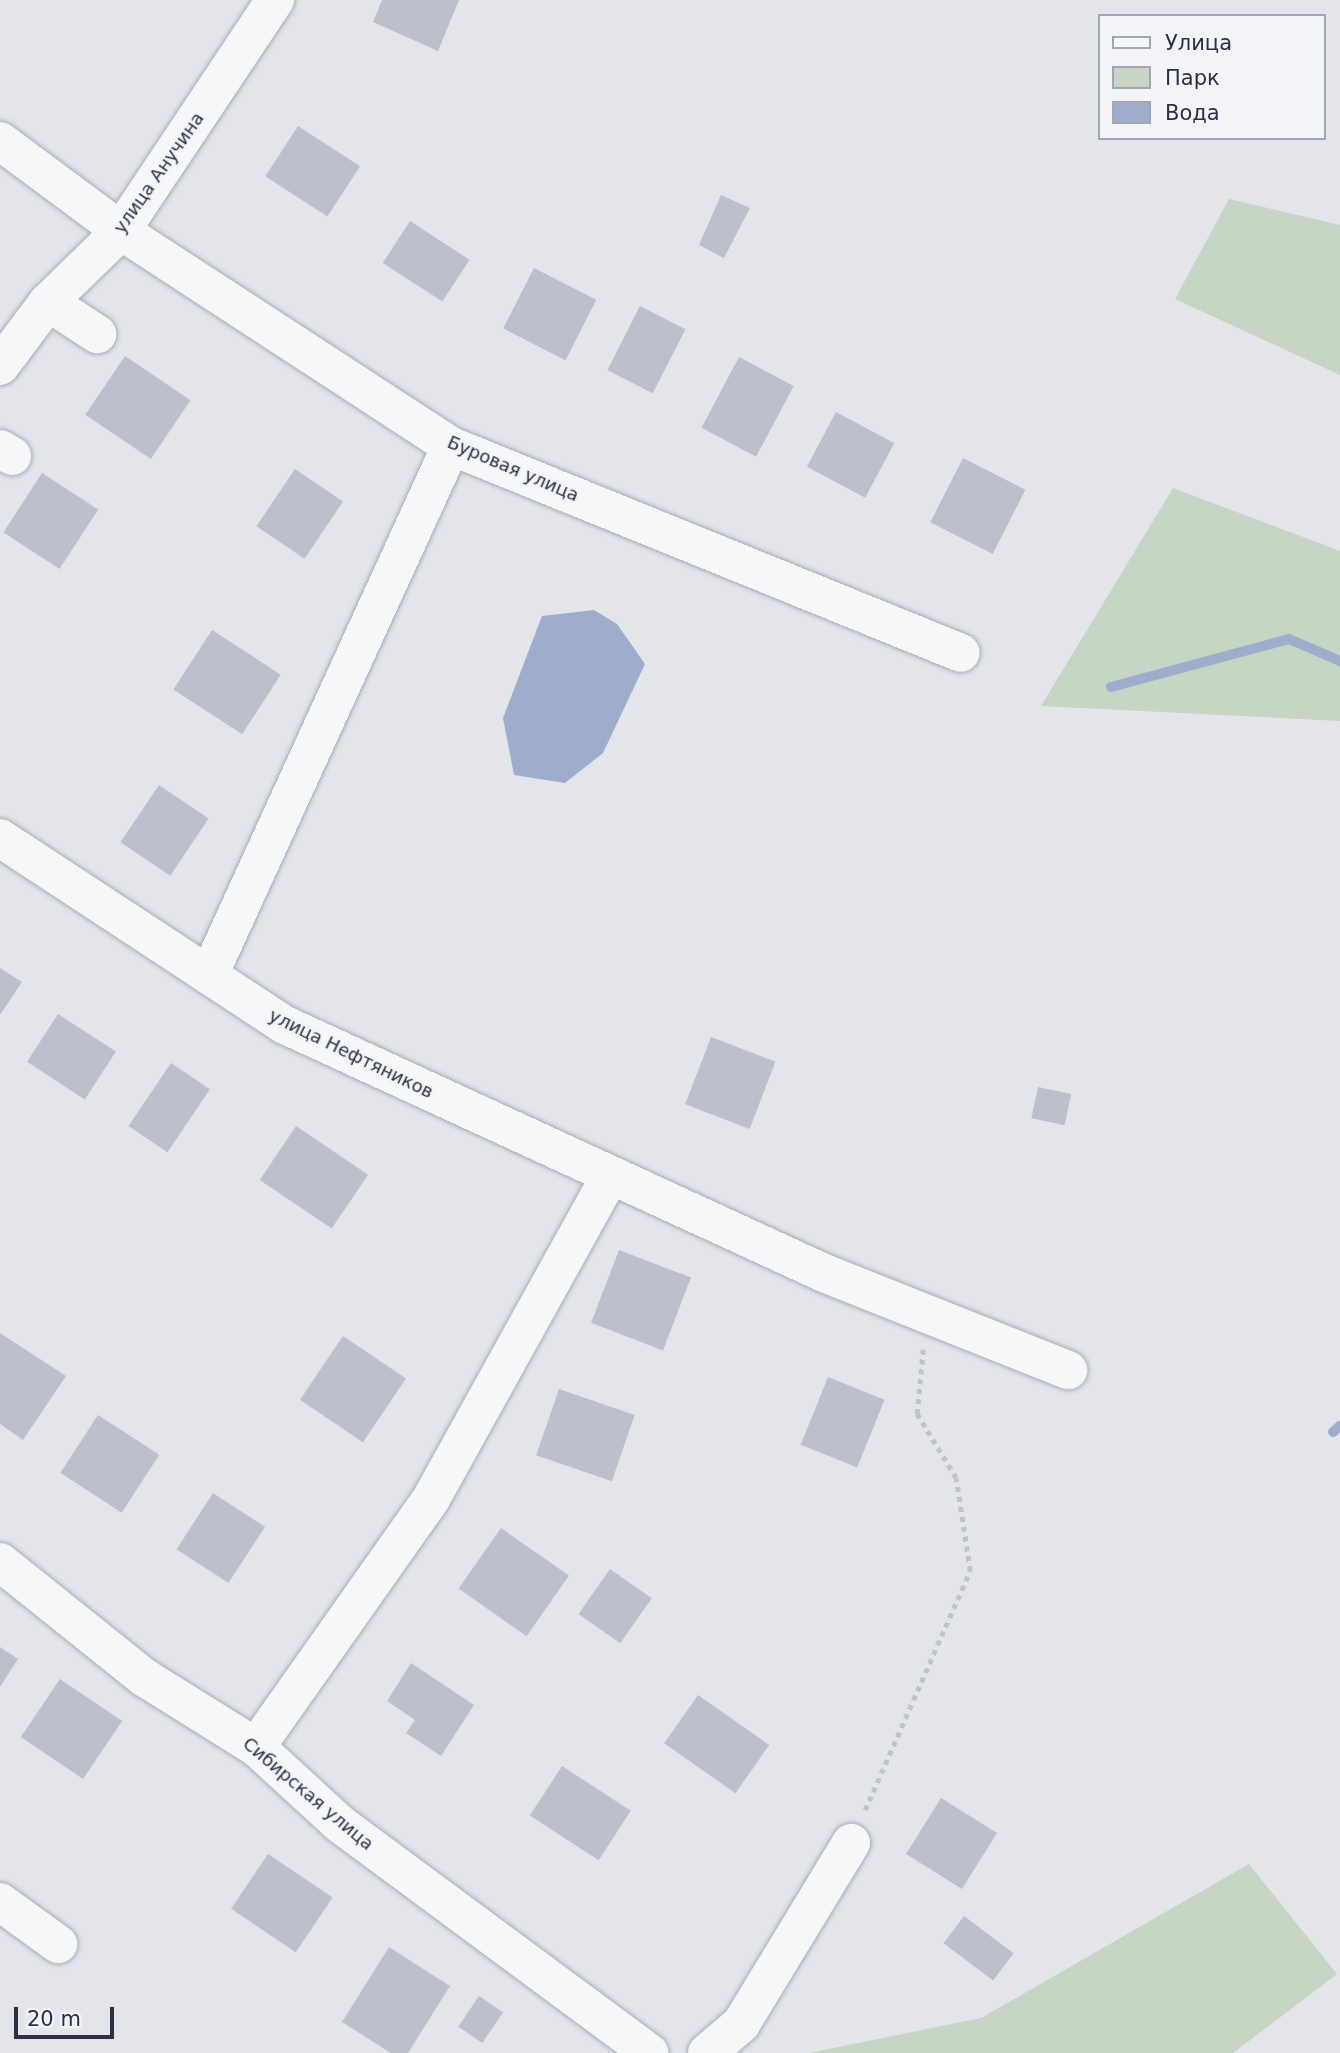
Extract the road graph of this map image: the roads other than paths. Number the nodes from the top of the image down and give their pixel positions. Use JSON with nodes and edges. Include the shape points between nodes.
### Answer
{"nodes":[{"id":1,"x":275,"y":0,"type":"edge"},
{"id":2,"x":0,"y":141,"type":"edge"},
{"id":3,"x":121,"y":231,"type":"junction"},
{"id":4,"x":48,"y":302,"type":"junction"},
{"id":5,"x":97,"y":334,"type":"dead end"},
{"id":6,"x":0,"y":366,"type":"edge"},
{"id":7,"x":451,"y":446,"type":"junction"},
{"id":8,"x":961,"y":653,"type":"dead end"},
{"id":9,"x":0,"y":838,"type":"edge"},
{"id":10,"x":209,"y":975,"type":"junction"},
{"id":11,"x":610,"y":1176,"type":"junction"},
{"id":12,"x":1068,"y":1370,"type":"dead end"},
{"id":13,"x":0,"y":1562,"type":"edge"},
{"id":14,"x":256,"y":1747,"type":"junction"},
{"id":15,"x":851,"y":1843,"type":"road end"},
{"id":16,"x":0,"y":1902,"type":"edge"},
{"id":17,"x":58,"y":1944,"type":"dead end"},
{"id":18,"x":650,"y":2053,"type":"edge"},
{"id":19,"x":707,"y":2053,"type":"edge"}],
"edges":[{"from":1,"to":3,"type":"street","name":"улица Анучина"},
{"from":2,"to":3,"type":"street","name":"Буровая улица"},
{"from":3,"to":4,"type":"street","name":"улица Анучина"},
{"from":3,"to":7,"type":"street","name":"Буровая улица"},
{"from":4,"to":5,"type":"street"},
{"from":4,"to":6,"type":"street","name":"улица Анучина"},
{"from":7,"to":8,"type":"street","name":"Буровая улица"},
{"from":7,"to":10,"type":"street"},
{"from":9,"to":10,"type":"street","name":"улица Нефтяников"},
{"from":10,"to":11,"type":"street","name":"улица Нефтяников","via":[[285,1025]]},
{"from":11,"to":12,"type":"street","name":"улица Нефтяников","via":[[824,1273]]},
{"from":11,"to":14,"type":"street","via":[[431,1499]]},
{"from":13,"to":14,"type":"street","name":"Сибирская улица","via":[[145,1678]]},
{"from":14,"to":18,"type":"street","name":"Сибирская улица","via":[[340,1824]]},
{"from":15,"to":19,"type":"street","via":[[741,2024]]},
{"from":16,"to":17,"type":"street"}]}
